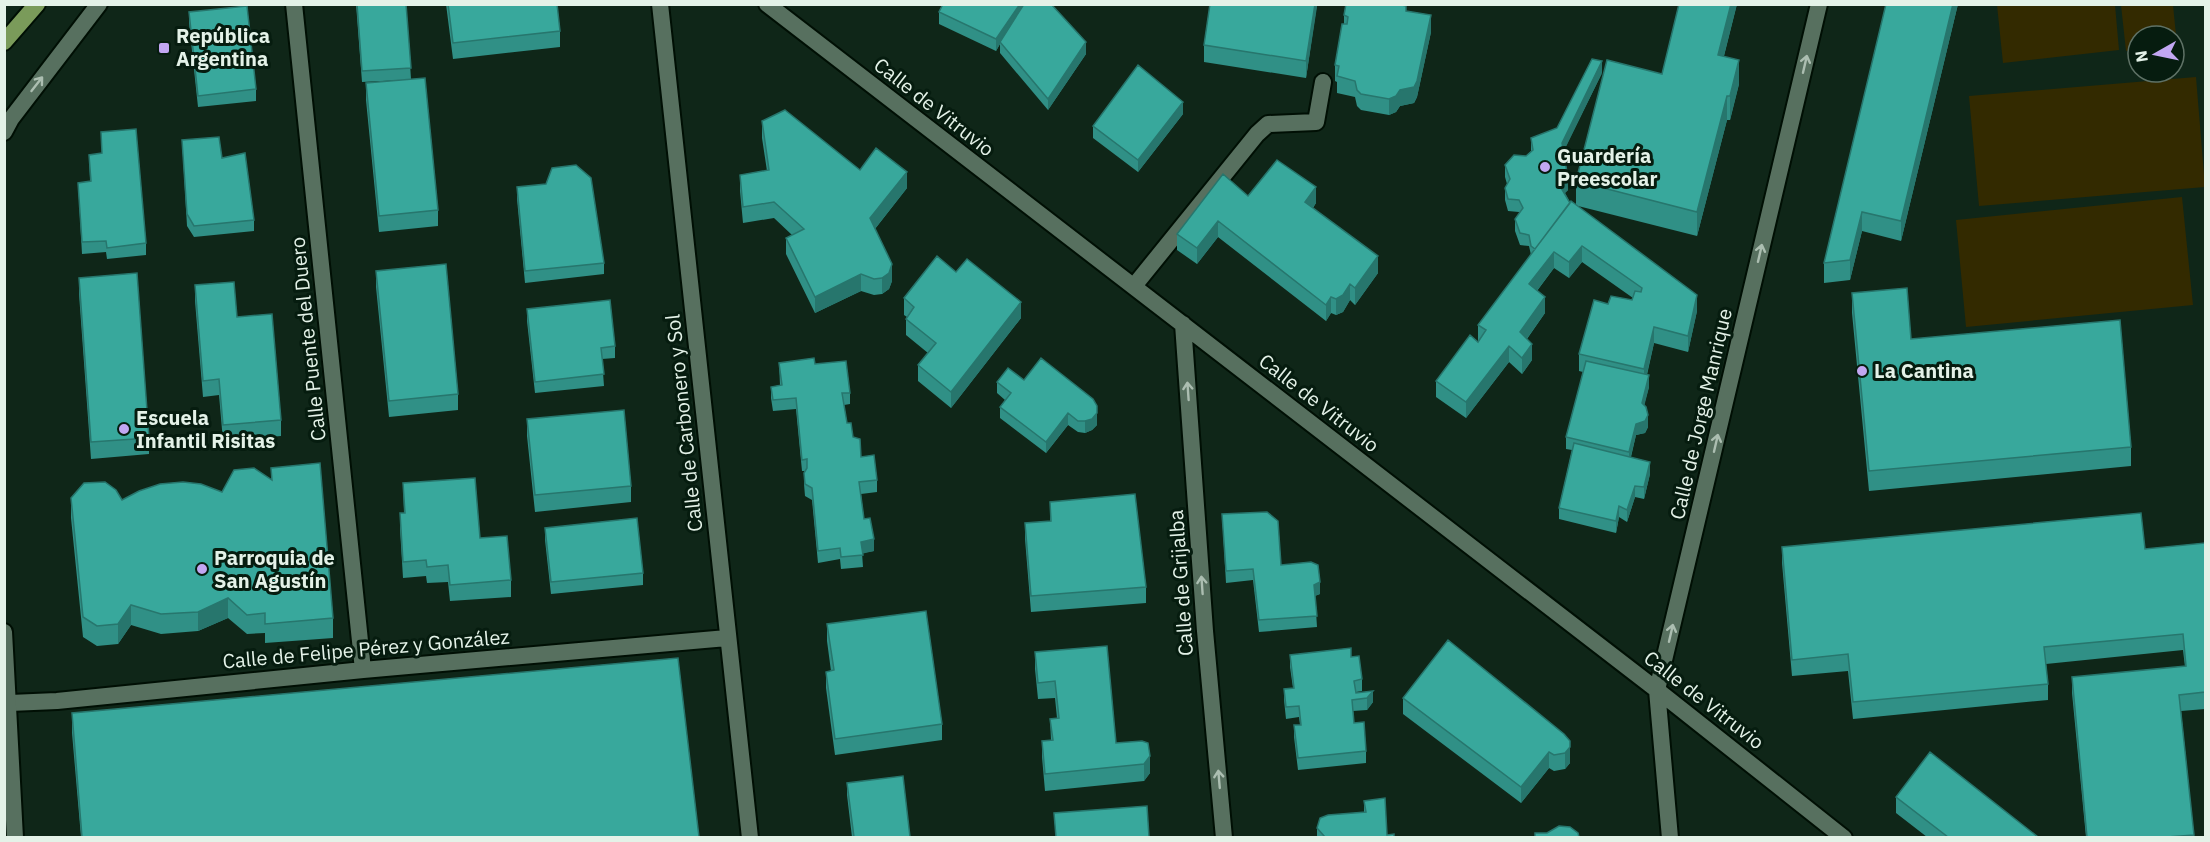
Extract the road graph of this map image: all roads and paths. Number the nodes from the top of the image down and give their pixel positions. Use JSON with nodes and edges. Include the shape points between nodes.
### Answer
{"nodes":[{"id":1,"x":37,"y":4,"type":"edge"},
{"id":2,"x":99,"y":4,"type":"edge"},
{"id":3,"x":294,"y":4,"type":"edge"},
{"id":4,"x":660,"y":4,"type":"edge"},
{"id":5,"x":767,"y":4,"type":"edge"},
{"id":6,"x":1819,"y":4,"type":"edge"},
{"id":7,"x":4,"y":42,"type":"edge"},
{"id":8,"x":1323,"y":82,"type":"dead end"},
{"id":9,"x":4,"y":132,"type":"edge"},
{"id":10,"x":1134,"y":286,"type":"junction"},
{"id":11,"x":1183,"y":324,"type":"junction"},
{"id":12,"x":4,"y":632,"type":"edge"},
{"id":13,"x":727,"y":638,"type":"junction"},
{"id":14,"x":363,"y":670,"type":"junction"},
{"id":15,"x":1657,"y":690,"type":"junction"},
{"id":16,"x":10,"y":703,"type":"junction"},
{"id":17,"x":15,"y":837,"type":"edge"},
{"id":18,"x":750,"y":837,"type":"edge"},
{"id":19,"x":1224,"y":837,"type":"edge"},
{"id":20,"x":1670,"y":837,"type":"edge"},
{"id":21,"x":1844,"y":837,"type":"edge"}],
"edges":[{"from":1,"to":7,"type":"main road"},
{"from":9,"to":2,"type":"street","one_way":true},
{"from":3,"to":14,"type":"street","name":"Calle Puente del Duero"},
{"from":4,"to":13,"type":"street","name":"Calle de Carbonero y Sol"},
{"from":5,"to":10,"type":"street","name":"Calle de Vitruvio"},
{"from":15,"to":6,"type":"street","name":"Calle de Jorge Manrique","one_way":true},
{"from":8,"to":10,"type":"street","via":[[1316,122],[1268,124]]},
{"from":10,"to":11,"type":"street","name":"Calle de Vitruvio"},
{"from":11,"to":15,"type":"street","name":"Calle de Vitruvio"},
{"from":19,"to":11,"type":"street","name":"Calle de Grijalba","one_way":true},
{"from":12,"to":16,"type":"street"},
{"from":13,"to":14,"type":"street","name":"Calle de Felipe Pérez y González"},
{"from":13,"to":18,"type":"street","name":"Calle de Carbonero y Sol"},
{"from":14,"to":16,"type":"street","name":"Calle de Felipe Pérez y González"},
{"from":15,"to":20,"type":"street","name":"Calle de Jorge Manrique"},
{"from":15,"to":21,"type":"street","name":"Calle de Vitruvio"},
{"from":16,"to":17,"type":"street"}]}
